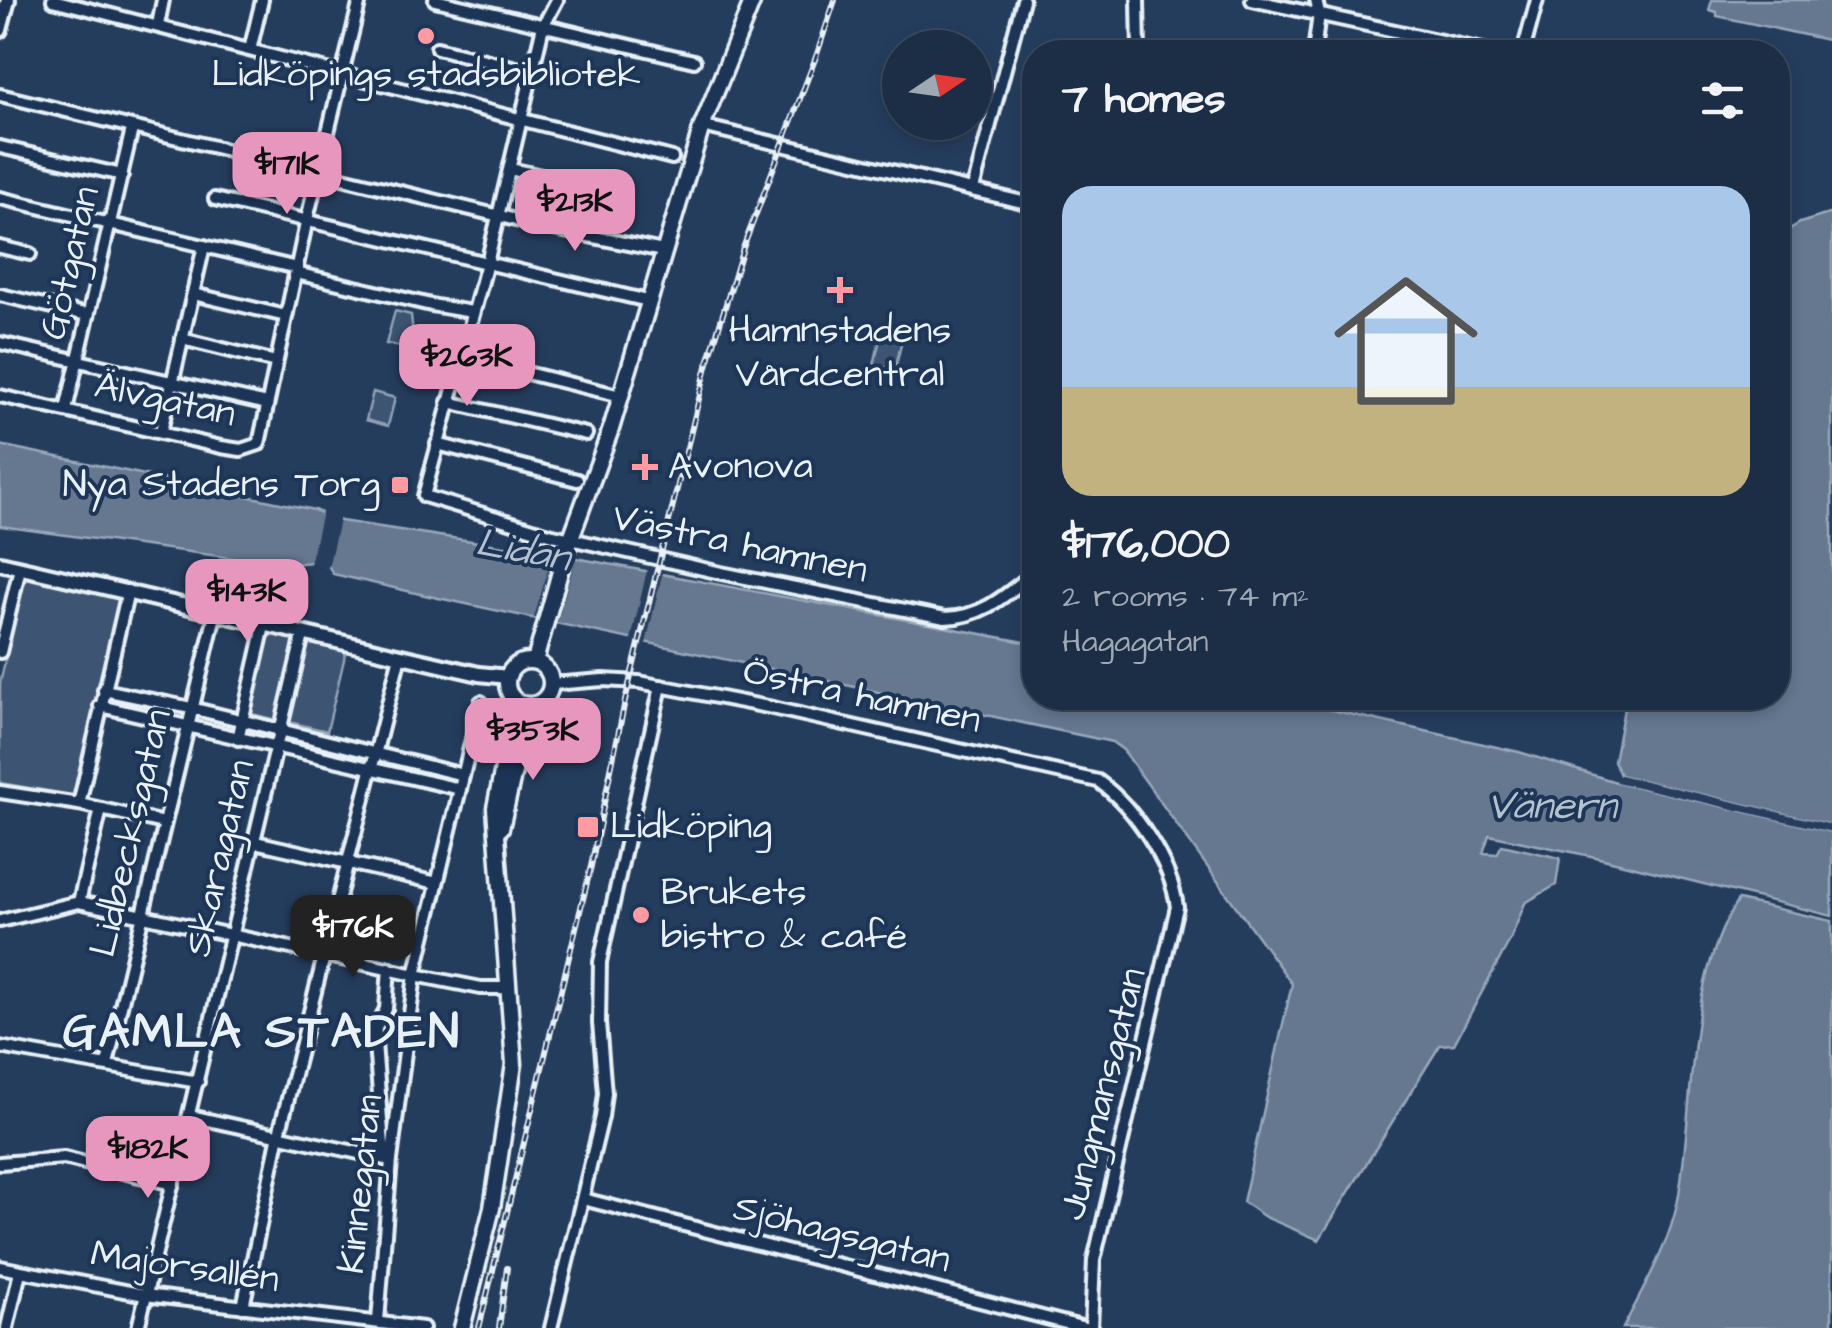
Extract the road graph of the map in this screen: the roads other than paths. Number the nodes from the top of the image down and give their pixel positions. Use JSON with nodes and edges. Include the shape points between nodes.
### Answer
{"nodes":[{"id":1,"x":8,"y":0,"type":"edge"},
{"id":2,"x":53,"y":0,"type":"edge"},
{"id":3,"x":163,"y":0,"type":"edge"},
{"id":4,"x":262,"y":0,"type":"edge"},
{"id":5,"x":360,"y":0,"type":"edge"},
{"id":6,"x":436,"y":0,"type":"edge"},
{"id":7,"x":557,"y":0,"type":"edge"},
{"id":8,"x":753,"y":0,"type":"edge"},
{"id":9,"x":1022,"y":0,"type":"edge"},
{"id":10,"x":1138,"y":0,"type":"edge"},
{"id":11,"x":1252,"y":0,"type":"edge"},
{"id":12,"x":1316,"y":0,"type":"edge"},
{"id":13,"x":1537,"y":0,"type":"edge"},
{"id":14,"x":1318,"y":14,"type":"junction"},
{"id":15,"x":158,"y":25,"type":"junction"},
{"id":16,"x":543,"y":26,"type":"junction"},
{"id":17,"x":0,"y":30,"type":"edge"},
{"id":18,"x":1139,"y":40,"type":"edge"},
{"id":19,"x":1315,"y":40,"type":"edge"},
{"id":20,"x":1437,"y":40,"type":"edge"},
{"id":21,"x":1526,"y":40,"type":"edge"},
{"id":22,"x":437,"y":48,"type":"dead end"},
{"id":23,"x":250,"y":50,"type":"junction"},
{"id":24,"x":694,"y":61,"type":"dead end"},
{"id":25,"x":532,"y":72,"type":"junction"},
{"id":26,"x":344,"y":73,"type":"junction"},
{"id":27,"x":0,"y":95,"type":"edge"},
{"id":28,"x":522,"y":120,"type":"junction"},
{"id":29,"x":702,"y":126,"type":"junction"},
{"id":30,"x":132,"y":129,"type":"junction"},
{"id":31,"x":0,"y":147,"type":"edge"},
{"id":32,"x":672,"y":158,"type":"dead end"},
{"id":33,"x":510,"y":168,"type":"junction"},
{"id":34,"x":318,"y":174,"type":"junction"},
{"id":35,"x":122,"y":175,"type":"junction"},
{"id":36,"x":555,"y":180,"type":"dead end"},
{"id":37,"x":973,"y":189,"type":"junction"},
{"id":38,"x":0,"y":198,"type":"edge"},
{"id":39,"x":215,"y":199,"type":"dead end"},
{"id":40,"x":1022,"y":202,"type":"edge"},
{"id":41,"x":499,"y":216,"type":"junction"},
{"id":42,"x":308,"y":219,"type":"junction"},
{"id":43,"x":111,"y":224,"type":"junction"},
{"id":44,"x":204,"y":246,"type":"junction"},
{"id":45,"x":0,"y":247,"type":"edge"},
{"id":46,"x":663,"y":251,"type":"junction"},
{"id":47,"x":30,"y":254,"type":"dead end"},
{"id":48,"x":487,"y":263,"type":"junction"},
{"id":49,"x":297,"y":270,"type":"junction"},
{"id":50,"x":193,"y":294,"type":"junction"},
{"id":51,"x":0,"y":296,"type":"edge"},
{"id":52,"x":648,"y":301,"type":"junction"},
{"id":53,"x":472,"y":312,"type":"junction"},
{"id":54,"x":88,"y":316,"type":"junction"},
{"id":55,"x":286,"y":316,"type":"junction"},
{"id":56,"x":182,"y":339,"type":"junction"},
{"id":57,"x":0,"y":343,"type":"edge"},
{"id":58,"x":461,"y":357,"type":"junction"},
{"id":59,"x":78,"y":361,"type":"junction"},
{"id":60,"x":276,"y":362,"type":"junction"},
{"id":61,"x":172,"y":382,"type":"junction"},
{"id":62,"x":0,"y":396,"type":"edge"},
{"id":63,"x":621,"y":396,"type":"junction"},
{"id":64,"x":448,"y":402,"type":"junction"},
{"id":65,"x":267,"y":404,"type":"junction"},
{"id":66,"x":66,"y":410,"type":"junction"},
{"id":67,"x":161,"y":431,"type":"junction"},
{"id":68,"x":586,"y":434,"type":"dead end"},
{"id":69,"x":437,"y":444,"type":"junction"},
{"id":70,"x":577,"y":480,"type":"dead end"},
{"id":71,"x":570,"y":538,"type":"junction"},
{"id":72,"x":0,"y":563,"type":"edge"},
{"id":73,"x":20,"y":568,"type":"junction"},
{"id":74,"x":1022,"y":582,"type":"edge"},
{"id":75,"x":128,"y":591,"type":"junction"},
{"id":76,"x":215,"y":615,"type":"junction"},
{"id":77,"x":264,"y":626,"type":"junction"},
{"id":78,"x":303,"y":635,"type":"junction"},
{"id":79,"x":0,"y":652,"type":"edge"},
{"id":80,"x":400,"y":656,"type":"junction"},
{"id":81,"x":535,"y":661,"type":"junction"},
{"id":82,"x":508,"y":676,"type":"junction"},
{"id":83,"x":552,"y":684,"type":"junction"},
{"id":84,"x":662,"y":686,"type":"junction"},
{"id":85,"x":104,"y":690,"type":"junction"},
{"id":86,"x":512,"y":697,"type":"junction"},
{"id":87,"x":481,"y":702,"type":"dead end"},
{"id":88,"x":534,"y":704,"type":"junction"},
{"id":89,"x":100,"y":706,"type":"junction"},
{"id":90,"x":191,"y":708,"type":"junction"},
{"id":91,"x":241,"y":720,"type":"junction"},
{"id":92,"x":186,"y":726,"type":"junction"},
{"id":93,"x":281,"y":730,"type":"junction"},
{"id":94,"x":238,"y":739,"type":"junction"},
{"id":95,"x":277,"y":747,"type":"junction"},
{"id":96,"x":375,"y":754,"type":"junction"},
{"id":97,"x":370,"y":769,"type":"junction"},
{"id":98,"x":463,"y":775,"type":"junction"},
{"id":99,"x":460,"y":789,"type":"junction"},
{"id":100,"x":0,"y":792,"type":"edge"},
{"id":101,"x":78,"y":804,"type":"junction"},
{"id":102,"x":101,"y":809,"type":"junction"},
{"id":103,"x":164,"y":823,"type":"junction"},
{"id":104,"x":255,"y":842,"type":"junction"},
{"id":105,"x":498,"y":848,"type":"junction"},
{"id":106,"x":348,"y":862,"type":"junction"},
{"id":107,"x":1169,"y":876,"type":"joint"},
{"id":108,"x":437,"y":883,"type":"junction"},
{"id":109,"x":79,"y":902,"type":"junction"},
{"id":110,"x":142,"y":916,"type":"junction"},
{"id":111,"x":0,"y":921,"type":"edge"},
{"id":112,"x":234,"y":933,"type":"junction"},
{"id":113,"x":326,"y":954,"type":"junction"},
{"id":114,"x":389,"y":968,"type":"junction"},
{"id":115,"x":416,"y":975,"type":"junction"},
{"id":116,"x":509,"y":988,"type":"junction"},
{"id":117,"x":0,"y":1048,"type":"edge"},
{"id":118,"x":107,"y":1064,"type":"junction"},
{"id":119,"x":198,"y":1082,"type":"junction"},
{"id":120,"x":190,"y":1116,"type":"junction"},
{"id":121,"x":280,"y":1134,"type":"junction"},
{"id":122,"x":388,"y":1159,"type":"junction"},
{"id":123,"x":0,"y":1163,"type":"edge"},
{"id":124,"x":173,"y":1184,"type":"junction"},
{"id":125,"x":583,"y":1199,"type":"junction"},
{"id":126,"x":0,"y":1266,"type":"edge"},
{"id":127,"x":20,"y":1272,"type":"junction"},
{"id":128,"x":146,"y":1295,"type":"junction"},
{"id":129,"x":243,"y":1306,"type":"junction"},
{"id":130,"x":370,"y":1323,"type":"edge"},
{"id":131,"x":7,"y":1328,"type":"edge"},
{"id":132,"x":138,"y":1328,"type":"edge"},
{"id":133,"x":423,"y":1328,"type":"edge"},
{"id":134,"x":462,"y":1328,"type":"edge"},
{"id":135,"x":550,"y":1328,"type":"edge"},
{"id":136,"x":1088,"y":1328,"type":"edge"}],
"edges":[{"from":1,"to":17,"type":"street"},
{"from":2,"to":15,"type":"street"},
{"from":3,"to":15,"type":"street"},
{"from":4,"to":23,"type":"street"},
{"from":5,"to":26,"type":"street"},
{"from":6,"to":16,"type":"street"},
{"from":7,"to":16,"type":"street"},
{"from":8,"to":29,"type":"main road"},
{"from":9,"to":37,"type":"street"},
{"from":10,"to":18,"type":"street"},
{"from":11,"to":14,"type":"street"},
{"from":12,"to":14,"type":"street"},
{"from":13,"to":21,"type":"street"},
{"from":14,"to":19,"type":"street"},
{"from":14,"to":20,"type":"street"},
{"from":15,"to":23,"type":"street"},
{"from":16,"to":24,"type":"street"},
{"from":16,"to":25,"type":"street"},
{"from":22,"to":25,"type":"street"},
{"from":23,"to":26,"type":"street"},
{"from":25,"to":28,"type":"street"},
{"from":26,"to":28,"type":"street"},
{"from":26,"to":34,"type":"street"},
{"from":27,"to":30,"type":"street"},
{"from":28,"to":32,"type":"street"},
{"from":28,"to":33,"type":"street"},
{"from":29,"to":37,"type":"street"},
{"from":29,"to":46,"type":"main road"},
{"from":30,"to":34,"type":"street"},
{"from":30,"to":35,"type":"street","name":"Götgatan"},
{"from":31,"to":35,"type":"street"},
{"from":33,"to":36,"type":"street"},
{"from":33,"to":41,"type":"street"},
{"from":34,"to":41,"type":"street"},
{"from":34,"to":42,"type":"street"},
{"from":35,"to":43,"type":"street","name":"Götgatan"},
{"from":37,"to":40,"type":"street"},
{"from":38,"to":43,"type":"street"},
{"from":39,"to":42,"type":"street"},
{"from":41,"to":46,"type":"street"},
{"from":41,"to":48,"type":"street"},
{"from":42,"to":48,"type":"street"},
{"from":42,"to":49,"type":"street"},
{"from":43,"to":44,"type":"street"},
{"from":43,"to":54,"type":"street","name":"Götgatan"},
{"from":44,"to":49,"type":"street"},
{"from":44,"to":50,"type":"street"},
{"from":45,"to":47,"type":"street"},
{"from":46,"to":52,"type":"main road"},
{"from":48,"to":52,"type":"street"},
{"from":48,"to":53,"type":"street"},
{"from":49,"to":53,"type":"street"},
{"from":49,"to":55,"type":"street"},
{"from":50,"to":55,"type":"street"},
{"from":50,"to":56,"type":"street"},
{"from":51,"to":54,"type":"street"},
{"from":52,"to":63,"type":"main road"},
{"from":53,"to":58,"type":"street"},
{"from":54,"to":59,"type":"street","name":"Götgatan"},
{"from":55,"to":60,"type":"street"},
{"from":56,"to":60,"type":"street"},
{"from":56,"to":61,"type":"street"},
{"from":57,"to":59,"type":"street"},
{"from":58,"to":63,"type":"street"},
{"from":58,"to":64,"type":"street"},
{"from":59,"to":61,"type":"street"},
{"from":59,"to":66,"type":"street","name":"Götgatan"},
{"from":60,"to":65,"type":"street"},
{"from":61,"to":65,"type":"street"},
{"from":61,"to":67,"type":"street"},
{"from":62,"to":66,"type":"street","name":"Älvgatan"},
{"from":63,"to":71,"type":"main road"},
{"from":64,"to":68,"type":"street"},
{"from":64,"to":69,"type":"street"},
{"from":65,"to":67,"type":"street","name":"Älvgatan","via":[[259,444],[241,450]]},
{"from":66,"to":67,"type":"street","name":"Älvgatan"},
{"from":69,"to":70,"type":"street"},
{"from":69,"to":71,"type":"street","name":"Västra hamnen","via":[[424,496]]},
{"from":71,"to":74,"type":"street","name":"Västra hamnen","via":[[945,618],[984,610]]},
{"from":71,"to":81,"type":"main road"},
{"from":72,"to":73,"type":"street"},
{"from":73,"to":75,"type":"street"},
{"from":73,"to":79,"type":"street"},
{"from":75,"to":76,"type":"street"},
{"from":75,"to":85,"type":"street"},
{"from":76,"to":77,"type":"street"},
{"from":76,"to":90,"type":"street","name":"Lidbecksgatan"},
{"from":77,"to":78,"type":"street"},
{"from":77,"to":91,"type":"street"},
{"from":78,"to":80,"type":"street"},
{"from":78,"to":93,"type":"street","name":"Skaragatan"},
{"from":80,"to":82,"type":"street"},
{"from":80,"to":96,"type":"street"},
{"from":81,"to":82,"type":"main road","via":[[521,662]]},
{"from":81,"to":83,"type":"main road","via":[[548,670]]},
{"from":82,"to":86,"type":"main road"},
{"from":83,"to":84,"type":"street","name":"Östra hamnen","via":[[620,680]]},
{"from":83,"to":88,"type":"main road"},
{"from":84,"to":107,"type":"street","name":"Östra hamnen","via":[[1098,782],[1127,809]]},
{"from":84,"to":125,"type":"street","via":[[602,944],[604,1104]]},
{"from":85,"to":89,"type":"street"},
{"from":85,"to":90,"type":"street"},
{"from":86,"to":88,"type":"main road"},
{"from":86,"to":105,"type":"main road","via":[[495,808]]},
{"from":87,"to":98,"type":"street","name":"Kinnegatan"},
{"from":88,"to":105,"type":"main road"},
{"from":89,"to":92,"type":"street"},
{"from":89,"to":101,"type":"street"},
{"from":90,"to":91,"type":"street"},
{"from":90,"to":92,"type":"street","name":"Lidbecksgatan"},
{"from":91,"to":93,"type":"street"},
{"from":91,"to":94,"type":"street"},
{"from":92,"to":94,"type":"street"},
{"from":92,"to":103,"type":"street","name":"Lidbecksgatan"},
{"from":93,"to":95,"type":"street","name":"Skaragatan"},
{"from":93,"to":96,"type":"street"},
{"from":94,"to":95,"type":"street"},
{"from":95,"to":97,"type":"street"},
{"from":95,"to":104,"type":"street","name":"Skaragatan"},
{"from":96,"to":97,"type":"street"},
{"from":96,"to":98,"type":"street"},
{"from":97,"to":99,"type":"street"},
{"from":97,"to":106,"type":"street"},
{"from":98,"to":99,"type":"street","name":"Kinnegatan"},
{"from":99,"to":108,"type":"street","name":"Kinnegatan"},
{"from":100,"to":101,"type":"street"},
{"from":101,"to":102,"type":"street"},
{"from":102,"to":103,"type":"street"},
{"from":102,"to":109,"type":"street"},
{"from":103,"to":110,"type":"street","name":"Lidbecksgatan"},
{"from":104,"to":106,"type":"street"},
{"from":104,"to":112,"type":"street","name":"Skaragatan"},
{"from":105,"to":116,"type":"main road"},
{"from":106,"to":108,"type":"street"},
{"from":106,"to":113,"type":"street"},
{"from":107,"to":136,"type":"street","name":"Jungmansgatan","via":[[1174,926],[1094,1260]]},
{"from":108,"to":115,"type":"street","name":"Kinnegatan"},
{"from":109,"to":110,"type":"street"},
{"from":109,"to":111,"type":"street"},
{"from":110,"to":112,"type":"street"},
{"from":110,"to":118,"type":"street","name":"Lidbecksgatan"},
{"from":112,"to":113,"type":"street"},
{"from":112,"to":119,"type":"street","name":"Skaragatan"},
{"from":113,"to":114,"type":"street"},
{"from":113,"to":121,"type":"street"},
{"from":114,"to":115,"type":"street"},
{"from":114,"to":122,"type":"street","via":[[375,1043]]},
{"from":115,"to":116,"type":"street"},
{"from":115,"to":122,"type":"street","name":"Kinnegatan"},
{"from":116,"to":134,"type":"main road","via":[[510,1100]]},
{"from":117,"to":118,"type":"street"},
{"from":118,"to":119,"type":"street"},
{"from":119,"to":120,"type":"street","name":"Skaragatan"},
{"from":120,"to":121,"type":"street"},
{"from":120,"to":124,"type":"street","name":"Skaragatan"},
{"from":121,"to":122,"type":"street"},
{"from":121,"to":129,"type":"street"},
{"from":122,"to":130,"type":"street","name":"Kinnegatan"},
{"from":123,"to":124,"type":"street","via":[[64,1158]]},
{"from":124,"to":128,"type":"street","name":"Skaragatan"},
{"from":125,"to":135,"type":"street"},
{"from":125,"to":136,"type":"street","name":"Sjöhagsgatan"},
{"from":126,"to":127,"type":"street","name":"Majorsallén"},
{"from":127,"to":128,"type":"street","name":"Majorsallén"},
{"from":127,"to":131,"type":"street"},
{"from":128,"to":129,"type":"street","name":"Majorsallén"},
{"from":128,"to":132,"type":"street","name":"Skaragatan"},
{"from":129,"to":130,"type":"street","name":"Majorsallén"},
{"from":130,"to":133,"type":"street","name":"Majorsallén"}]}
